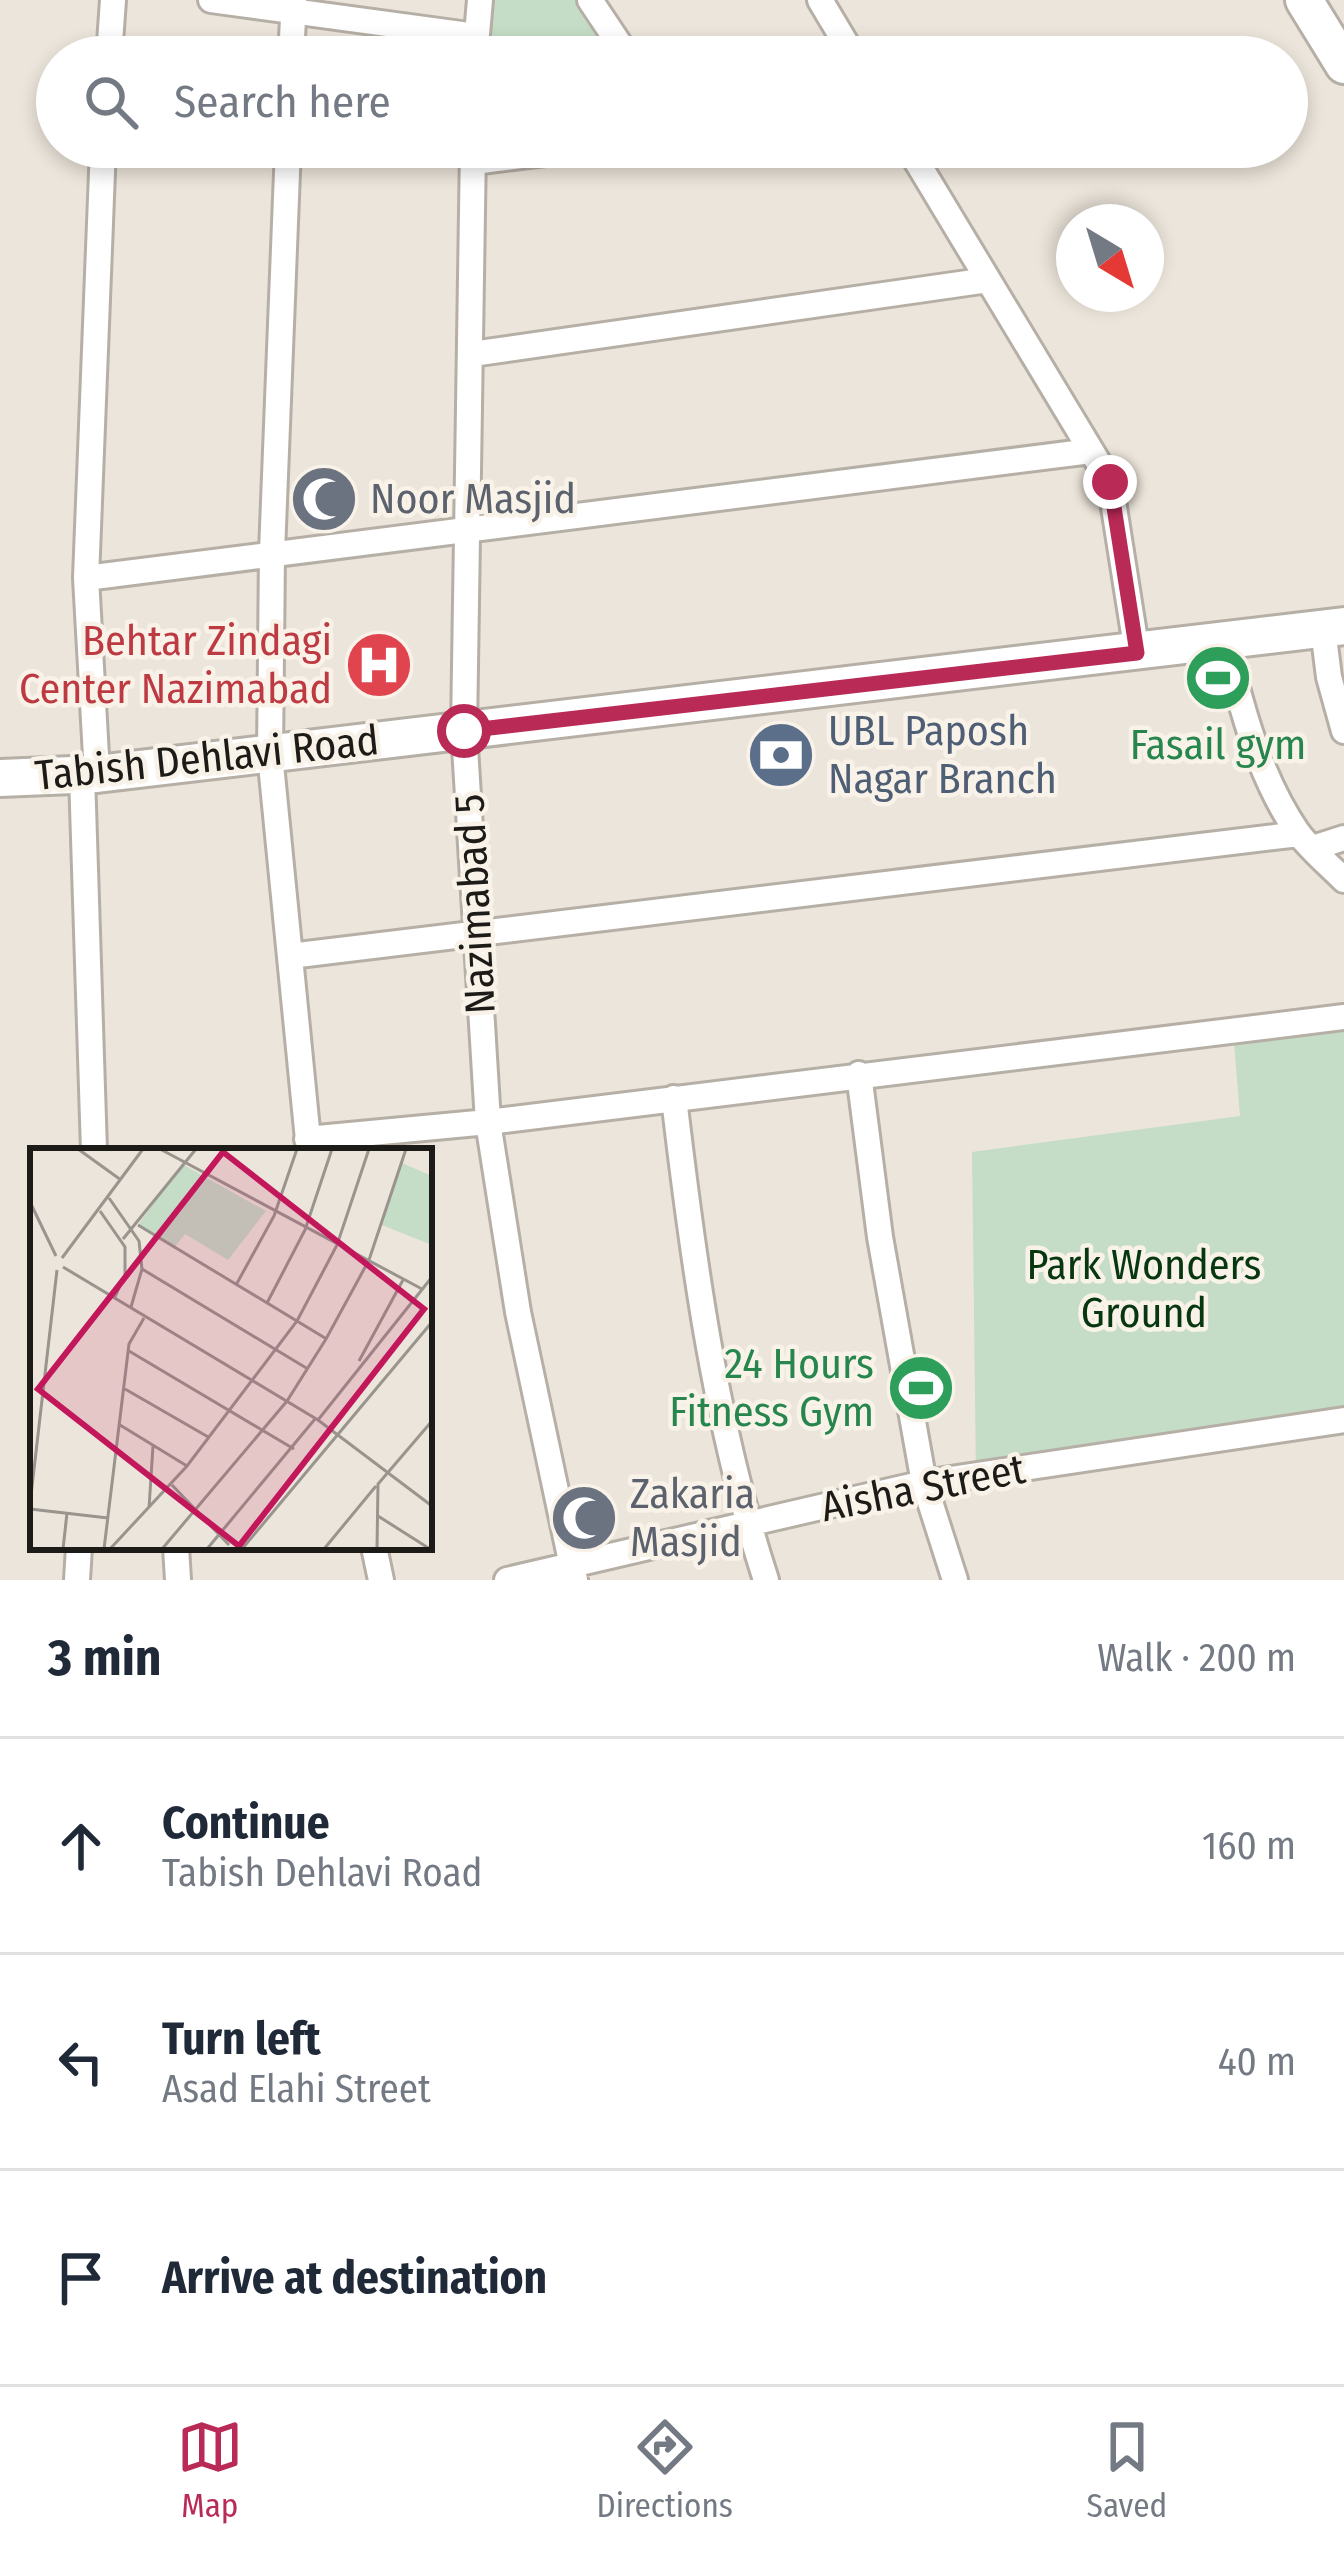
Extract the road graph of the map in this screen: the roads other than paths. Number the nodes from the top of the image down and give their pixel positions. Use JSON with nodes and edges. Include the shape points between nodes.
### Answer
{"nodes":[{"id":1,"x":113,"y":0,"type":"edge"},
{"id":2,"x":211,"y":0,"type":"edge"},
{"id":3,"x":480,"y":0,"type":"edge"},
{"id":4,"x":590,"y":0,"type":"edge"},
{"id":5,"x":820,"y":0,"type":"edge"},
{"id":6,"x":1304,"y":0,"type":"edge"},
{"id":7,"x":293,"y":6,"type":"edge"},
{"id":8,"x":110,"y":36,"type":"edge"},
{"id":9,"x":292,"y":36,"type":"edge"},
{"id":10,"x":430,"y":36,"type":"edge"},
{"id":11,"x":477,"y":36,"type":"edge"},
{"id":12,"x":614,"y":36,"type":"edge"},
{"id":13,"x":841,"y":36,"type":"edge"},
{"id":14,"x":1344,"y":65,"type":"edge"},
{"id":15,"x":102,"y":168,"type":"edge"},
{"id":16,"x":287,"y":168,"type":"edge"},
{"id":17,"x":473,"y":168,"type":"edge"},
{"id":18,"x":921,"y":168,"type":"edge"},
{"id":19,"x":988,"y":280,"type":"junction"},
{"id":20,"x":472,"y":354,"type":"junction"},
{"id":21,"x":1091,"y":451,"type":"junction"},
{"id":22,"x":469,"y":532,"type":"junction"},
{"id":23,"x":272,"y":551,"type":"junction"},
{"id":24,"x":86,"y":578,"type":"junction"},
{"id":25,"x":1333,"y":627,"type":"edge"},
{"id":26,"x":1225,"y":641,"type":"junction"},
{"id":27,"x":1137,"y":653,"type":"junction"},
{"id":28,"x":464,"y":731,"type":"junction"},
{"id":29,"x":1344,"y":731,"type":"edge"},
{"id":30,"x":270,"y":754,"type":"junction"},
{"id":31,"x":89,"y":774,"type":"junction"},
{"id":32,"x":0,"y":778,"type":"edge"},
{"id":33,"x":1344,"y":838,"type":"edge"},
{"id":34,"x":1306,"y":841,"type":"junction"},
{"id":35,"x":1344,"y":880,"type":"edge"},
{"id":36,"x":477,"y":935,"type":"junction"},
{"id":37,"x":290,"y":956,"type":"junction"},
{"id":38,"x":1344,"y":1017,"type":"edge"},
{"id":39,"x":860,"y":1074,"type":"junction"},
{"id":40,"x":674,"y":1098,"type":"junction"},
{"id":41,"x":488,"y":1122,"type":"junction"},
{"id":42,"x":308,"y":1145,"type":"edge"},
{"id":43,"x":96,"y":1148,"type":"edge"},
{"id":44,"x":1344,"y":1420,"type":"edge"},
{"id":45,"x":924,"y":1484,"type":"junction"},
{"id":46,"x":748,"y":1524,"type":"junction"},
{"id":47,"x":79,"y":1550,"type":"edge"},
{"id":48,"x":176,"y":1550,"type":"edge"},
{"id":49,"x":375,"y":1550,"type":"edge"},
{"id":50,"x":573,"y":1572,"type":"edge"},
{"id":51,"x":77,"y":1580,"type":"edge"},
{"id":52,"x":178,"y":1580,"type":"edge"},
{"id":53,"x":381,"y":1580,"type":"edge"},
{"id":54,"x":507,"y":1580,"type":"edge"},
{"id":55,"x":766,"y":1580,"type":"edge"},
{"id":56,"x":955,"y":1580,"type":"edge"}],
"edges":[{"from":1,"to":8,"type":"street"},
{"from":2,"to":7,"type":"street"},
{"from":3,"to":11,"type":"street"},
{"from":4,"to":12,"type":"street"},
{"from":5,"to":13,"type":"street"},
{"from":6,"to":14,"type":"main road"},
{"from":7,"to":9,"type":"street"},
{"from":7,"to":10,"type":"street"},
{"from":15,"to":24,"type":"street"},
{"from":16,"to":23,"type":"street"},
{"from":17,"to":20,"type":"street","name":"Nazimabad 5"},
{"from":18,"to":19,"type":"street"},
{"from":19,"to":20,"type":"street"},
{"from":19,"to":21,"type":"street"},
{"from":20,"to":22,"type":"street","name":"Nazimabad 5"},
{"from":21,"to":22,"type":"street"},
{"from":21,"to":27,"type":"street","via":[[1110,482]]},
{"from":22,"to":23,"type":"street"},
{"from":22,"to":28,"type":"street","name":"Nazimabad 5"},
{"from":23,"to":24,"type":"street"},
{"from":23,"to":30,"type":"street"},
{"from":24,"to":31,"type":"street"},
{"from":25,"to":26,"type":"main road","name":"Tabish Dehlavi Road"},
{"from":25,"to":29,"type":"street","via":[[1329,676]]},
{"from":26,"to":27,"type":"main road","name":"Tabish Dehlavi Road"},
{"from":26,"to":34,"type":"street","via":[[1242,712]]},
{"from":27,"to":28,"type":"main road","name":"Tabish Dehlavi Road"},
{"from":28,"to":30,"type":"main road","name":"Tabish Dehlavi Road"},
{"from":28,"to":36,"type":"street","name":"Nazimabad 5"},
{"from":30,"to":31,"type":"main road","name":"Tabish Dehlavi Road"},
{"from":30,"to":37,"type":"street"},
{"from":31,"to":32,"type":"main road","name":"Tabish Dehlavi Road"},
{"from":31,"to":43,"type":"street"},
{"from":33,"to":34,"type":"street"},
{"from":34,"to":35,"type":"street"},
{"from":34,"to":36,"type":"street"},
{"from":36,"to":37,"type":"street"},
{"from":36,"to":41,"type":"street","name":"Nazimabad 5"},
{"from":37,"to":42,"type":"street"},
{"from":38,"to":39,"type":"street"},
{"from":39,"to":40,"type":"street"},
{"from":39,"to":45,"type":"street"},
{"from":40,"to":41,"type":"street"},
{"from":40,"to":46,"type":"street","via":[[696,1286]]},
{"from":41,"to":42,"type":"street"},
{"from":41,"to":50,"type":"street","name":"Nazimabad 5"},
{"from":44,"to":45,"type":"street","name":"Aisha Street"},
{"from":45,"to":46,"type":"street","name":"Aisha Street"},
{"from":45,"to":56,"type":"street"},
{"from":46,"to":50,"type":"street","name":"Aisha Street"},
{"from":46,"to":55,"type":"street"},
{"from":47,"to":51,"type":"street"},
{"from":48,"to":52,"type":"street"},
{"from":49,"to":53,"type":"street"},
{"from":50,"to":54,"type":"street","name":"Aisha Street"}]}
